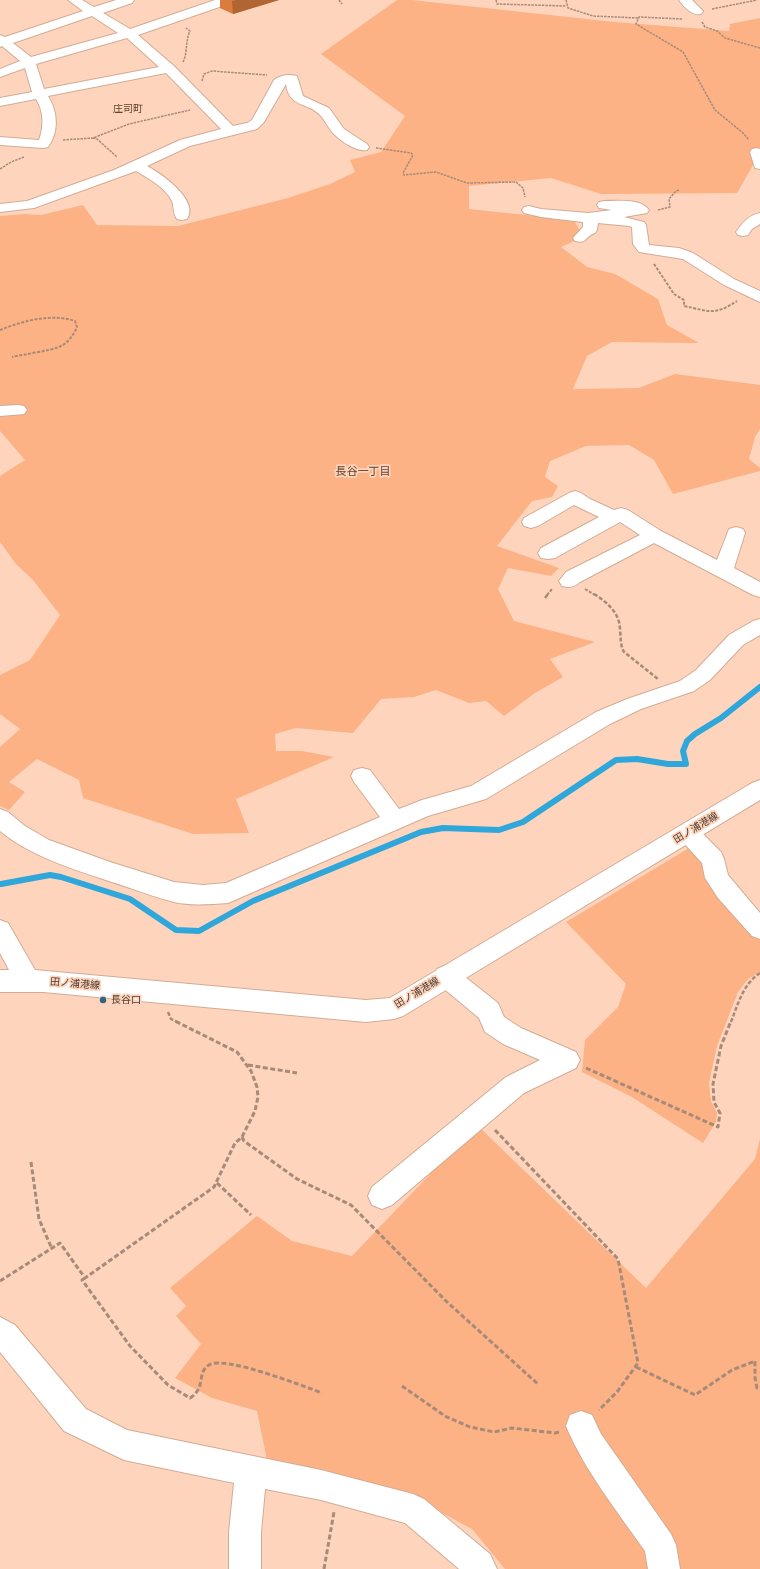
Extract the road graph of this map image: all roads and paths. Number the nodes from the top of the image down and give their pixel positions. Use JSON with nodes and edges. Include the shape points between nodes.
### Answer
{"nodes":[{"id":1,"x":74,"y":0,"type":"edge"},
{"id":2,"x":128,"y":0,"type":"edge"},
{"id":3,"x":195,"y":0,"type":"edge"},
{"id":4,"x":227,"y":0,"type":"edge"},
{"id":5,"x":338,"y":0,"type":"edge"},
{"id":6,"x":496,"y":0,"type":"edge"},
{"id":7,"x":566,"y":0,"type":"edge"},
{"id":8,"x":685,"y":0,"type":"edge"},
{"id":9,"x":757,"y":0,"type":"edge"},
{"id":10,"x":342,"y":4,"type":"dead end"},
{"id":11,"x":206,"y":6,"type":"junction"},
{"id":12,"x":566,"y":6,"type":"junction"},
{"id":13,"x":92,"y":12,"type":"junction"},
{"id":14,"x":699,"y":14,"type":"junction"},
{"id":15,"x":639,"y":18,"type":"junction"},
{"id":16,"x":169,"y":19,"type":"junction"},
{"id":17,"x":128,"y":34,"type":"junction"},
{"id":18,"x":1,"y":41,"type":"edge"},
{"id":19,"x":760,"y":48,"type":"edge"},
{"id":20,"x":29,"y":62,"type":"junction"},
{"id":21,"x":169,"y":69,"type":"junction"},
{"id":22,"x":0,"y":73,"type":"edge"},
{"id":23,"x":288,"y":79,"type":"junction"},
{"id":24,"x":188,"y":89,"type":"junction"},
{"id":25,"x":39,"y":94,"type":"junction"},
{"id":26,"x":0,"y":102,"type":"edge"},
{"id":27,"x":203,"y":104,"type":"junction"},
{"id":28,"x":230,"y":131,"type":"junction"},
{"id":29,"x":93,"y":138,"type":"junction"},
{"id":30,"x":0,"y":141,"type":"edge"},
{"id":31,"x":46,"y":141,"type":"junction"},
{"id":32,"x":362,"y":147,"type":"joint"},
{"id":33,"x":759,"y":159,"type":"edge"},
{"id":34,"x":135,"y":166,"type":"junction"},
{"id":35,"x":679,"y":190,"type":"dead end"},
{"id":36,"x":601,"y":205,"type":"dead end"},
{"id":37,"x":0,"y":208,"type":"edge"},
{"id":38,"x":529,"y":210,"type":"joint"},
{"id":39,"x":642,"y":210,"type":"junction"},
{"id":40,"x":182,"y":216,"type":"dead end"},
{"id":41,"x":591,"y":217,"type":"junction"},
{"id":42,"x":760,"y":217,"type":"edge"},
{"id":43,"x":743,"y":232,"type":"dead end"},
{"id":44,"x":580,"y":238,"type":"dead end"},
{"id":45,"x":644,"y":249,"type":"junction"},
{"id":46,"x":755,"y":295,"type":"edge"},
{"id":47,"x":0,"y":330,"type":"edge"},
{"id":48,"x":12,"y":357,"type":"dead end"},
{"id":49,"x":18,"y":410,"type":"dead end"},
{"id":50,"x":0,"y":411,"type":"edge"},
{"id":51,"x":614,"y":517,"type":"junction"},
{"id":52,"x":531,"y":522,"type":"dead end"},
{"id":53,"x":736,"y":532,"type":"dead end"},
{"id":54,"x":654,"y":536,"type":"junction"},
{"id":55,"x":548,"y":553,"type":"dead end"},
{"id":56,"x":723,"y":571,"type":"junction"},
{"id":57,"x":569,"y":581,"type":"junction"},
{"id":58,"x":760,"y":590,"type":"edge"},
{"id":59,"x":545,"y":598,"type":"dead end"},
{"id":60,"x":760,"y":626,"type":"edge"},
{"id":61,"x":670,"y":692,"type":"junction"},
{"id":62,"x":362,"y":776,"type":"dead end"},
{"id":63,"x":760,"y":789,"type":"edge"},
{"id":64,"x":0,"y":818,"type":"edge"},
{"id":65,"x":395,"y":821,"type":"junction"},
{"id":66,"x":688,"y":833,"type":"junction"},
{"id":67,"x":760,"y":929,"type":"edge"},
{"id":68,"x":0,"y":930,"type":"edge"},
{"id":69,"x":760,"y":973,"type":"edge"},
{"id":70,"x":446,"y":976,"type":"junction"},
{"id":71,"x":28,"y":980,"type":"junction"},
{"id":72,"x":0,"y":981,"type":"edge"},
{"id":73,"x":168,"y":1005,"type":"dead end"},
{"id":74,"x":567,"y":1060,"type":"junction"},
{"id":75,"x":247,"y":1065,"type":"junction"},
{"id":76,"x":297,"y":1073,"type":"dead end"},
{"id":77,"x":480,"y":1114,"type":"junction"},
{"id":78,"x":242,"y":1137,"type":"junction"},
{"id":79,"x":31,"y":1162,"type":"dead end"},
{"id":80,"x":216,"y":1183,"type":"junction"},
{"id":81,"x":382,"y":1196,"type":"dead end"},
{"id":82,"x":251,"y":1216,"type":"dead end"},
{"id":83,"x":52,"y":1249,"type":"junction"},
{"id":84,"x":85,"y":1278,"type":"junction"},
{"id":85,"x":0,"y":1281,"type":"edge"},
{"id":86,"x":0,"y":1332,"type":"edge"},
{"id":87,"x":636,"y":1367,"type":"junction"},
{"id":88,"x":540,"y":1385,"type":"dead end"},
{"id":89,"x":402,"y":1386,"type":"dead end"},
{"id":90,"x":760,"y":1387,"type":"edge"},
{"id":91,"x":322,"y":1393,"type":"dead end"},
{"id":92,"x":581,"y":1426,"type":"junction"},
{"id":93,"x":252,"y":1471,"type":"junction"},
{"id":94,"x":338,"y":1490,"type":"junction"},
{"id":95,"x":245,"y":1569,"type":"edge"},
{"id":96,"x":324,"y":1569,"type":"edge"},
{"id":97,"x":481,"y":1569,"type":"edge"},
{"id":98,"x":664,"y":1569,"type":"edge"}],
"edges":[{"from":1,"to":13,"type":"street"},
{"from":2,"to":13,"type":"street"},
{"from":3,"to":11,"type":"street"},
{"from":4,"to":11,"type":"street"},
{"from":5,"to":10,"type":"path"},
{"from":6,"to":12,"type":"path","via":[[497,4]]},
{"from":7,"to":12,"type":"path"},
{"from":8,"to":14,"type":"street"},
{"from":9,"to":14,"type":"path"},
{"from":11,"to":16,"type":"street"},
{"from":12,"to":15,"type":"path","via":[[593,16]]},
{"from":13,"to":17,"type":"street"},
{"from":13,"to":18,"type":"street"},
{"from":14,"to":15,"type":"path"},
{"from":14,"to":19,"type":"path","via":[[705,27],[717,31],[722,37]]},
{"from":15,"to":33,"type":"path","via":[[636,24],[683,52],[715,110],[743,133]]},
{"from":16,"to":17,"type":"street"},
{"from":16,"to":21,"type":"path","via":[[190,31],[186,37],[187,55],[181,65]]},
{"from":17,"to":20,"type":"street"},
{"from":17,"to":21,"type":"street","via":[[137,39]]},
{"from":18,"to":20,"type":"street"},
{"from":20,"to":22,"type":"street"},
{"from":20,"to":25,"type":"street"},
{"from":21,"to":24,"type":"street"},
{"from":21,"to":25,"type":"street"},
{"from":23,"to":24,"type":"path","via":[[212,71],[204,74],[201,84]]},
{"from":23,"to":28,"type":"street","via":[[279,83],[262,114],[252,126]]},
{"from":23,"to":32,"type":"street","via":[[292,79],[298,98],[324,111],[339,132]]},
{"from":24,"to":27,"type":"street"},
{"from":25,"to":26,"type":"street"},
{"from":25,"to":31,"type":"street","via":[[48,108]]},
{"from":27,"to":28,"type":"street"},
{"from":27,"to":29,"type":"path","via":[[198,108],[129,124]]},
{"from":28,"to":34,"type":"street","via":[[185,143]]},
{"from":29,"to":31,"type":"path"},
{"from":29,"to":34,"type":"path","via":[[120,160]]},
{"from":30,"to":31,"type":"street","via":[[43,144]]},
{"from":32,"to":38,"type":"path","via":[[411,153],[412,159],[404,170],[404,175],[436,172],[467,183],[520,184]]},
{"from":34,"to":37,"type":"street","via":[[29,205]]},
{"from":34,"to":40,"type":"street","via":[[159,178],[178,198],[182,206]]},
{"from":35,"to":39,"type":"path","via":[[669,199],[670,207]]},
{"from":36,"to":39,"type":"street","via":[[633,206]]},
{"from":38,"to":41,"type":"street"},
{"from":39,"to":41,"type":"street"},
{"from":41,"to":44,"type":"street","via":[[590,230]]},
{"from":41,"to":45,"type":"street","via":[[625,220],[639,225]]},
{"from":42,"to":43,"type":"street"},
{"from":45,"to":46,"type":"street","via":[[688,256]]},
{"from":45,"to":46,"type":"path","via":[[674,294],[684,300],[684,306],[713,312]]},
{"from":47,"to":48,"type":"path","via":[[22,323],[49,319],[75,321],[75,331],[61,346]]},
{"from":49,"to":50,"type":"street"},
{"from":51,"to":52,"type":"street","via":[[575,497]]},
{"from":51,"to":54,"type":"street","via":[[621,514]]},
{"from":51,"to":55,"type":"street"},
{"from":53,"to":56,"type":"street"},
{"from":54,"to":56,"type":"street"},
{"from":54,"to":57,"type":"street"},
{"from":56,"to":58,"type":"street"},
{"from":57,"to":59,"type":"path","via":[[555,584]]},
{"from":57,"to":61,"type":"path","via":[[602,598],[611,607],[619,620],[622,648],[626,654]]},
{"from":60,"to":61,"type":"street","via":[[736,640],[703,675],[687,686]]},
{"from":61,"to":65,"type":"street","via":[[603,718],[478,793],[422,809]]},
{"from":62,"to":65,"type":"street"},
{"from":63,"to":66,"type":"street","name":"田ノ浦港線"},
{"from":64,"to":65,"type":"street","via":[[41,846],[174,892],[203,895],[228,893]]},
{"from":66,"to":67,"type":"street","via":[[713,859],[717,878],[726,891]]},
{"from":66,"to":70,"type":"street","name":"田ノ浦港線"},
{"from":68,"to":71,"type":"street"},
{"from":69,"to":74,"type":"path","via":[[751,979],[743,991],[721,1046],[713,1084],[714,1102],[720,1113],[718,1127]]},
{"from":70,"to":71,"type":"street","name":"田ノ浦港線","via":[[394,1008],[366,1011]]},
{"from":70,"to":74,"type":"street","via":[[489,1011],[494,1024],[512,1036]]},
{"from":71,"to":72,"type":"street","name":"田ノ浦港線"},
{"from":73,"to":75,"type":"path","via":[[167,1011],[171,1019],[237,1052]]},
{"from":74,"to":77,"type":"street","via":[[515,1085]]},
{"from":75,"to":76,"type":"path"},
{"from":75,"to":78,"type":"path","via":[[257,1087],[258,1097],[255,1111]]},
{"from":77,"to":81,"type":"street"},
{"from":77,"to":87,"type":"path","via":[[618,1259],[638,1363]]},
{"from":78,"to":80,"type":"path","via":[[235,1143]]},
{"from":78,"to":88,"type":"path","via":[[298,1179],[351,1205],[447,1302]]},
{"from":79,"to":83,"type":"path","via":[[39,1219]]},
{"from":80,"to":82,"type":"path"},
{"from":80,"to":84,"type":"path","via":[[214,1187]]},
{"from":83,"to":84,"type":"path","via":[[60,1243]]},
{"from":83,"to":85,"type":"path"},
{"from":84,"to":91,"type":"path","via":[[82,1280],[130,1346],[168,1385],[190,1398],[198,1395],[204,1370],[213,1362],[225,1362],[290,1380]]},
{"from":86,"to":93,"type":"street","via":[[75,1420],[124,1445]]},
{"from":87,"to":90,"type":"path","via":[[695,1395],[732,1370],[755,1361],[753,1380],[757,1388]]},
{"from":87,"to":92,"type":"path","via":[[618,1392]]},
{"from":89,"to":92,"type":"path","via":[[431,1408],[479,1430],[495,1432],[510,1428],[555,1432]]},
{"from":92,"to":98,"type":"street","via":[[590,1444],[660,1545]]},
{"from":93,"to":94,"type":"street"},
{"from":93,"to":95,"type":"street","via":[[243,1543]]},
{"from":94,"to":96,"type":"path"},
{"from":94,"to":97,"type":"street","via":[[413,1510]]}]}
